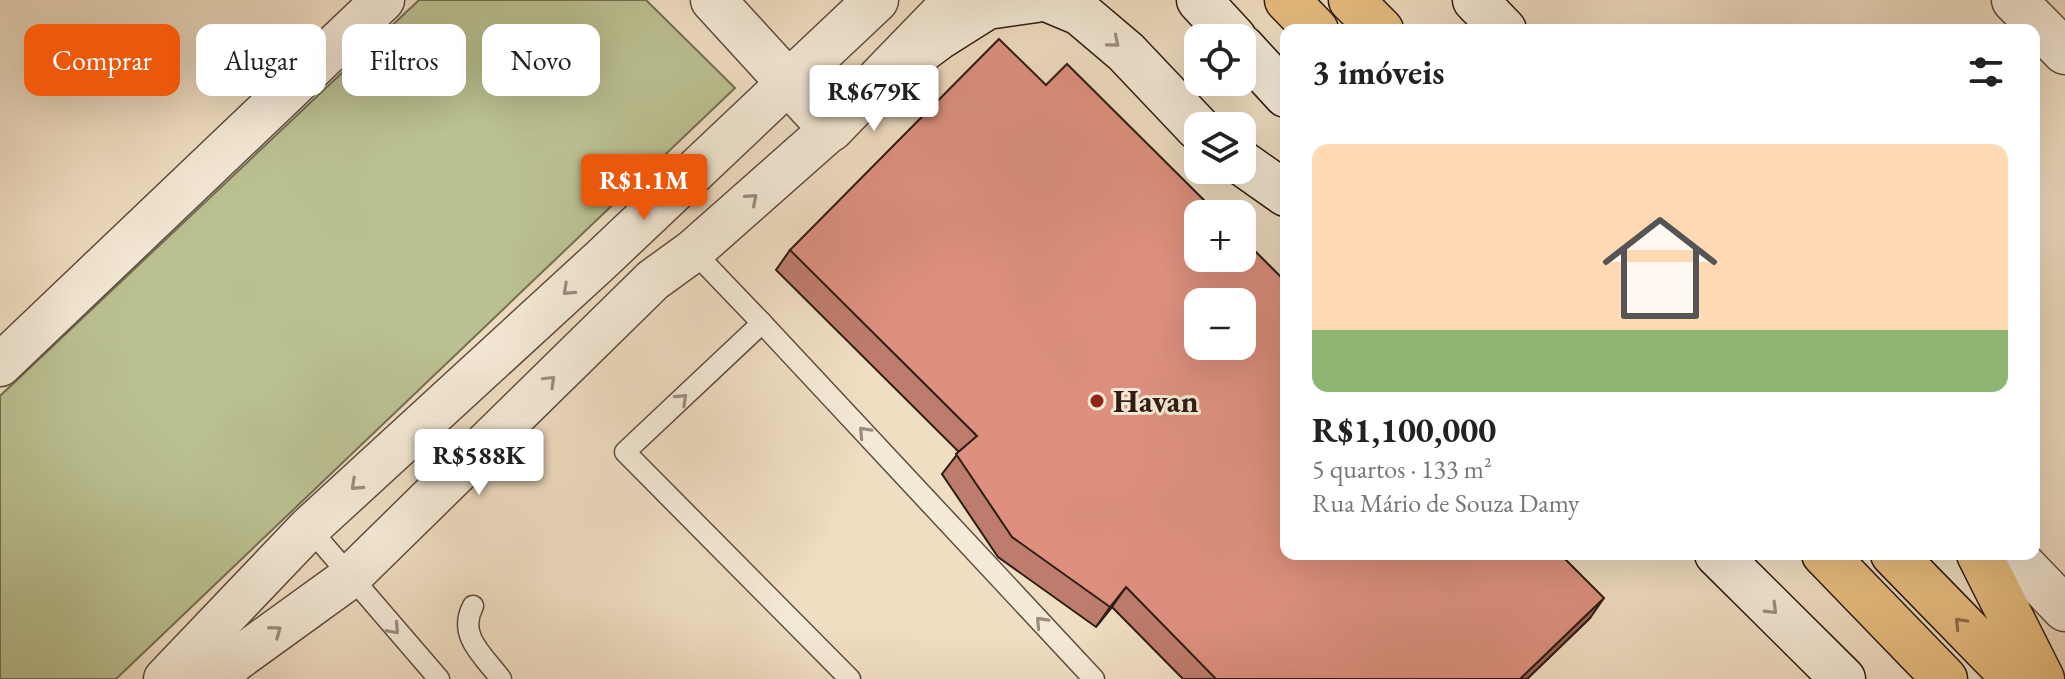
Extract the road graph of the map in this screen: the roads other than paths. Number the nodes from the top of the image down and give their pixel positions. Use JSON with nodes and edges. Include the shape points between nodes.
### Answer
{"nodes":[{"id":1,"x":383,"y":0,"type":"edge"},
{"id":2,"x":713,"y":0,"type":"edge"},
{"id":3,"x":876,"y":0,"type":"edge"},
{"id":4,"x":956,"y":0,"type":"edge"},
{"id":5,"x":1036,"y":0,"type":"edge"},
{"id":6,"x":1049,"y":0,"type":"edge"},
{"id":7,"x":1199,"y":0,"type":"edge"},
{"id":8,"x":1285,"y":0,"type":"edge"},
{"id":9,"x":1351,"y":0,"type":"edge"},
{"id":10,"x":1475,"y":0,"type":"edge"},
{"id":11,"x":2014,"y":0,"type":"edge"},
{"id":12,"x":1221,"y":24,"type":"edge"},
{"id":13,"x":1304,"y":24,"type":"edge"},
{"id":14,"x":1310,"y":24,"type":"edge"},
{"id":15,"x":1375,"y":24,"type":"edge"},
{"id":16,"x":1498,"y":24,"type":"edge"},
{"id":17,"x":2038,"y":24,"type":"edge"},
{"id":18,"x":2040,"y":27,"type":"edge"},
{"id":19,"x":2065,"y":52,"type":"edge"},
{"id":20,"x":1256,"y":62,"type":"edge"},
{"id":21,"x":788,"y":83,"type":"junction"},
{"id":22,"x":1280,"y":88,"type":"edge"},
{"id":23,"x":868,"y":90,"type":"junction"},
{"id":24,"x":1184,"y":113,"type":"edge"},
{"id":25,"x":831,"y":129,"type":"junction"},
{"id":26,"x":1256,"y":173,"type":"edge"},
{"id":27,"x":1280,"y":190,"type":"edge"},
{"id":28,"x":693,"y":251,"type":"junction"},
{"id":29,"x":601,"y":260,"type":"junction"},
{"id":30,"x":762,"y":323,"type":"junction"},
{"id":31,"x":0,"y":365,"type":"edge"},
{"id":32,"x":309,"y":528,"type":"junction"},
{"id":33,"x":1723,"y":560,"type":"edge"},
{"id":34,"x":1830,"y":560,"type":"edge"},
{"id":35,"x":1899,"y":560,"type":"edge"},
{"id":36,"x":1982,"y":560,"type":"edge"},
{"id":37,"x":2018,"y":560,"type":"edge"},
{"id":38,"x":349,"y":578,"type":"junction"},
{"id":39,"x":473,"y":606,"type":"dead end"},
{"id":40,"x":2065,"y":609,"type":"edge"},
{"id":41,"x":165,"y":679,"type":"edge"},
{"id":42,"x":214,"y":679,"type":"edge"},
{"id":43,"x":439,"y":679,"type":"edge"},
{"id":44,"x":501,"y":679,"type":"edge"},
{"id":45,"x":850,"y":679,"type":"edge"},
{"id":46,"x":1094,"y":679,"type":"edge"},
{"id":47,"x":1843,"y":679,"type":"edge"},
{"id":48,"x":1945,"y":679,"type":"edge"},
{"id":49,"x":2015,"y":679,"type":"edge"},
{"id":50,"x":2042,"y":679,"type":"edge"}],
"edges":[{"from":1,"to":31,"type":"street"},
{"from":2,"to":21,"type":"main road"},
{"from":3,"to":21,"type":"main road"},
{"from":4,"to":23,"type":"main road"},
{"from":5,"to":23,"type":"main road","via":[[987,7]]},
{"from":6,"to":24,"type":"main road","one_way":true,"via":[[1080,13]]},
{"from":7,"to":12,"type":"main road"},
{"from":8,"to":13,"type":"main road"},
{"from":8,"to":14,"type":"main road"},
{"from":9,"to":15,"type":"main road"},
{"from":10,"to":16,"type":"main road"},
{"from":11,"to":17,"type":"main road"},
{"from":18,"to":19,"type":"main road"},
{"from":20,"to":22,"type":"main road"},
{"from":21,"to":25,"type":"main road"},
{"from":21,"to":29,"type":"street"},
{"from":23,"to":25,"type":"main road"},
{"from":28,"to":25,"type":"street","one_way":true},
{"from":26,"to":27,"type":"main road"},
{"from":28,"to":29,"type":"street"},
{"from":28,"to":30,"type":"lane"},
{"from":38,"to":28,"type":"street","one_way":true,"via":[[653,280]]},
{"from":29,"to":32,"type":"street","one_way":true},
{"from":45,"to":30,"type":"lane","one_way":true,"via":[[625,452]]},
{"from":46,"to":30,"type":"lane","one_way":true},
{"from":32,"to":38,"type":"lane"},
{"from":32,"to":41,"type":"street"},
{"from":33,"to":47,"type":"main road","one_way":true},
{"from":34,"to":48,"type":"main road"},
{"from":49,"to":35,"type":"main road","one_way":true},
{"from":36,"to":50,"type":"main road"},
{"from":37,"to":40,"type":"main road"},
{"from":42,"to":38,"type":"street","one_way":true},
{"from":38,"to":43,"type":"lane","one_way":true},
{"from":39,"to":44,"type":"lane","via":[[466,619],[467,634]]}]}
